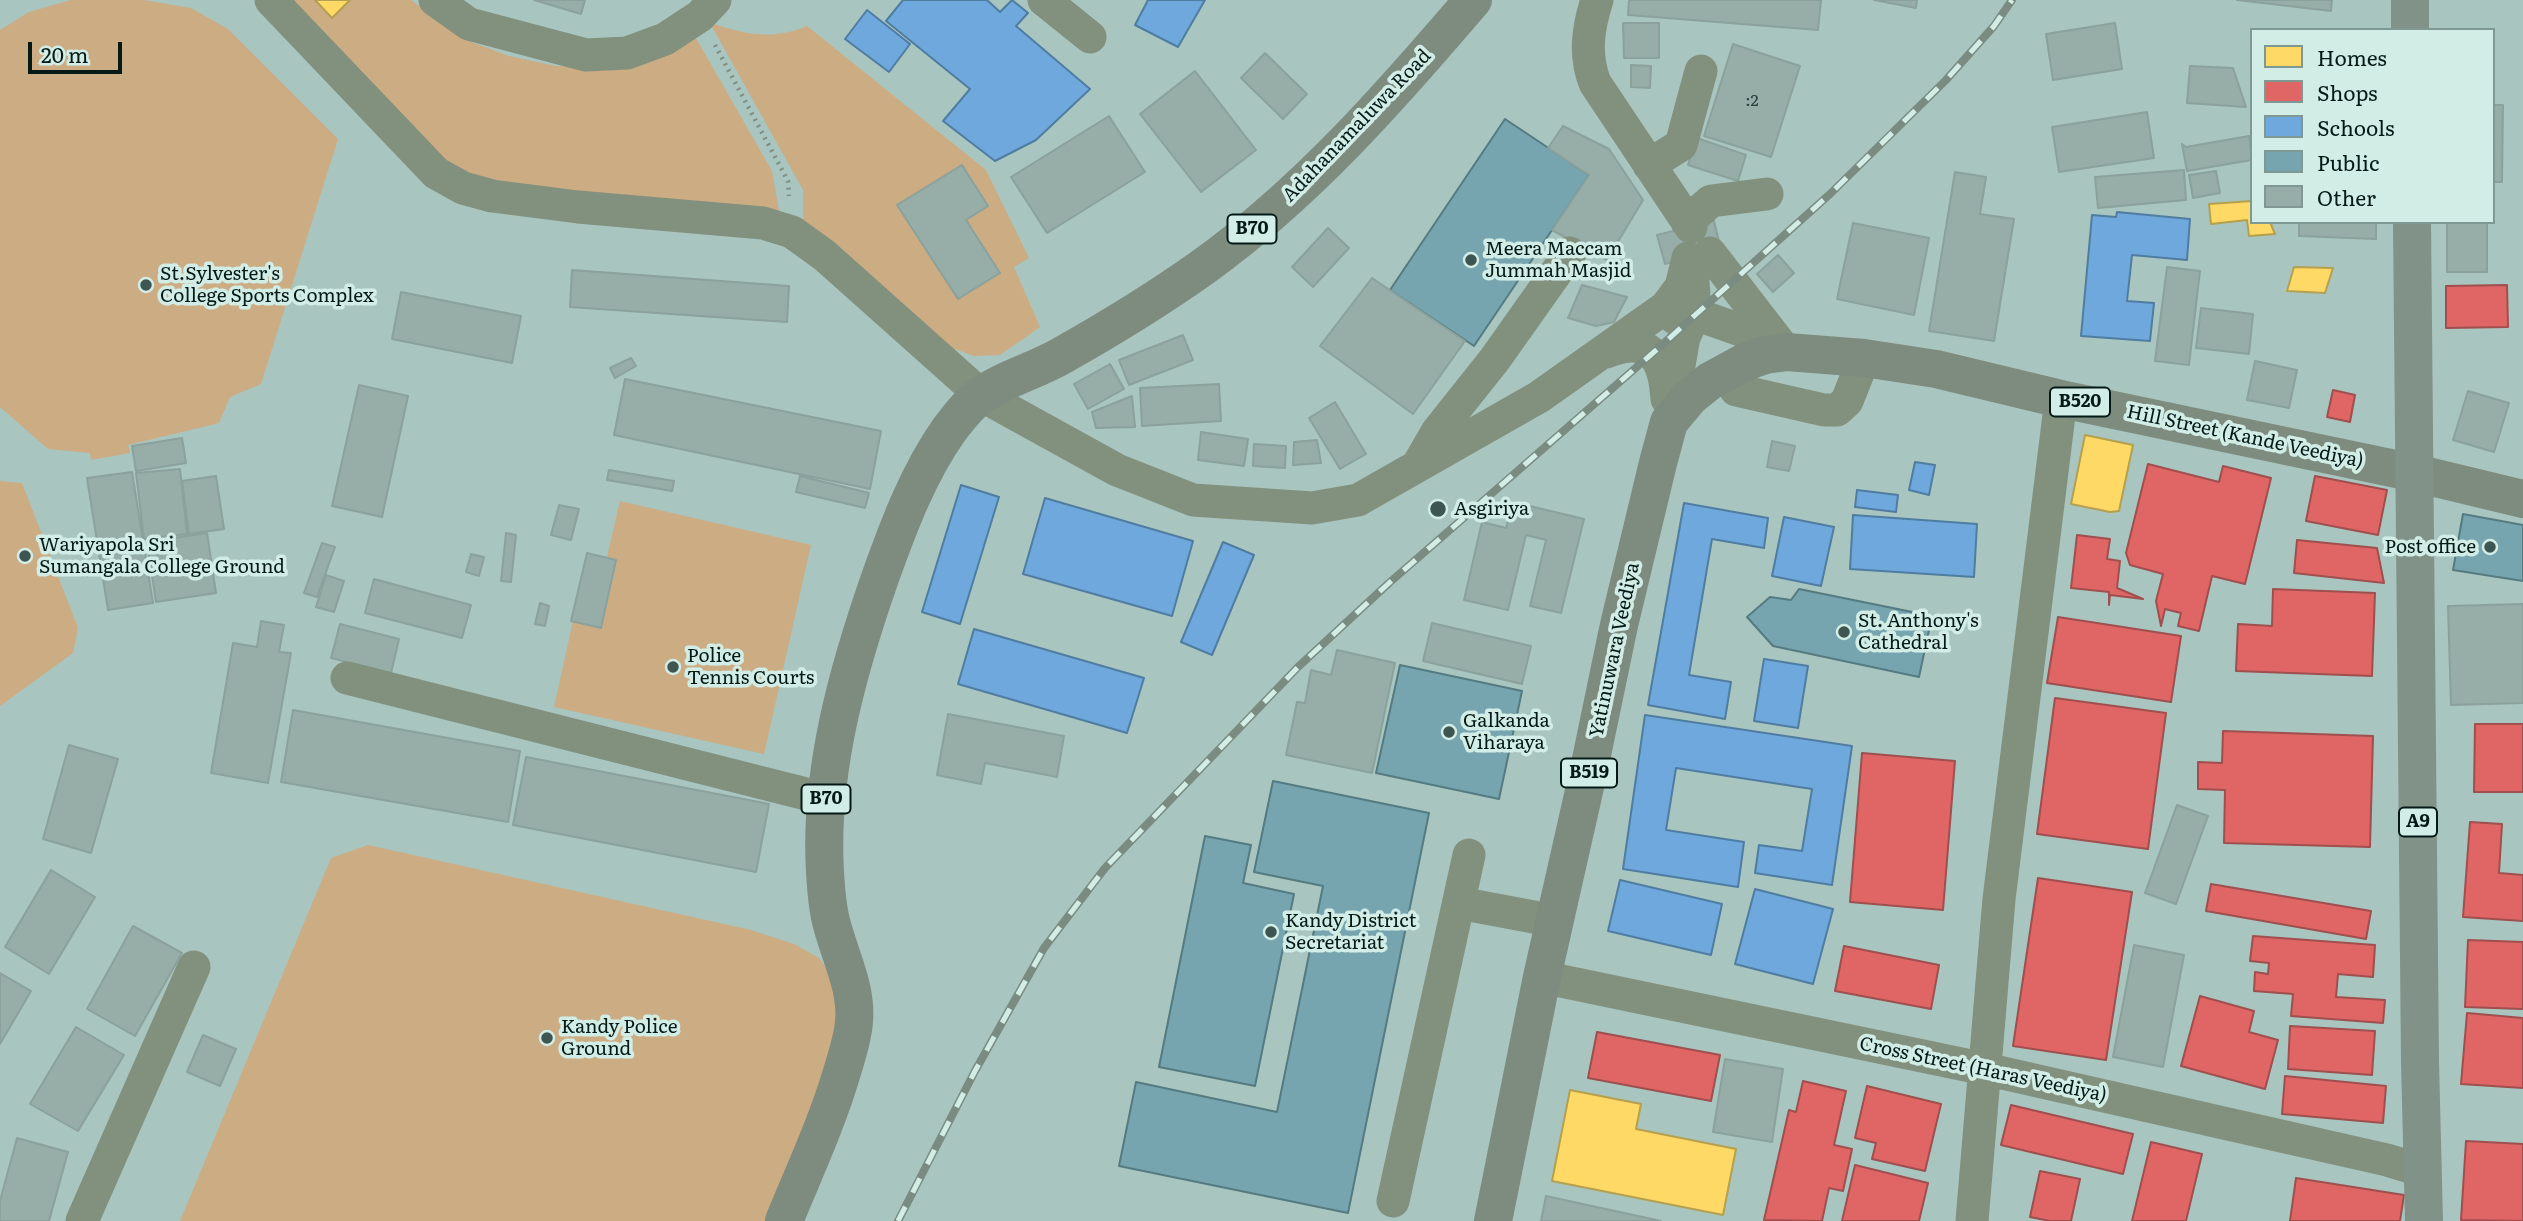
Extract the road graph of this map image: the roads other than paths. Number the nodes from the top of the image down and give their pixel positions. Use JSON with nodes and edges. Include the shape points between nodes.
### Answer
{"nodes":[{"id":1,"x":271,"y":0,"type":"edge"},
{"id":2,"x":435,"y":0,"type":"edge"},
{"id":3,"x":1473,"y":0,"type":"edge"},
{"id":4,"x":1597,"y":0,"type":"edge"},
{"id":5,"x":2410,"y":0,"type":"edge"},
{"id":6,"x":1059,"y":5,"type":"edge"},
{"id":7,"x":707,"y":8,"type":"edge"},
{"id":8,"x":2410,"y":28,"type":"edge"},
{"id":9,"x":1090,"y":37,"type":"dead end"},
{"id":10,"x":1701,"y":71,"type":"dead end"},
{"id":11,"x":1649,"y":165,"type":"junction"},
{"id":12,"x":1767,"y":194,"type":"dead end"},
{"id":13,"x":2412,"y":224,"type":"edge"},
{"id":14,"x":1692,"y":241,"type":"junction"},
{"id":15,"x":1570,"y":253,"type":"dead end"},
{"id":16,"x":1695,"y":314,"type":"junction"},
{"id":17,"x":1638,"y":326,"type":"junction"},
{"id":18,"x":1787,"y":352,"type":"junction"},
{"id":19,"x":1602,"y":353,"type":"junction"},
{"id":20,"x":1864,"y":358,"type":"junction"},
{"id":21,"x":1741,"y":376,"type":"junction"},
{"id":22,"x":981,"y":395,"type":"junction"},
{"id":23,"x":2061,"y":398,"type":"junction"},
{"id":24,"x":1669,"y":422,"type":"junction"},
{"id":25,"x":1416,"y":468,"type":"junction"},
{"id":26,"x":2415,"y":472,"type":"junction"},
{"id":27,"x":2523,"y":499,"type":"edge"},
{"id":28,"x":348,"y":678,"type":"dead end"},
{"id":29,"x":826,"y":799,"type":"junction"},
{"id":30,"x":1469,"y":855,"type":"dead end"},
{"id":31,"x":1459,"y":902,"type":"junction"},
{"id":32,"x":1555,"y":921,"type":"junction"},
{"id":33,"x":194,"y":967,"type":"dead end"},
{"id":34,"x":1542,"y":977,"type":"junction"},
{"id":35,"x":1985,"y":1069,"type":"junction"},
{"id":36,"x":2423,"y":1171,"type":"junction"},
{"id":37,"x":1393,"y":1201,"type":"dead end"},
{"id":38,"x":82,"y":1221,"type":"edge"},
{"id":39,"x":784,"y":1221,"type":"edge"},
{"id":40,"x":1493,"y":1221,"type":"edge"},
{"id":41,"x":1972,"y":1221,"type":"edge"},
{"id":42,"x":2424,"y":1221,"type":"edge"}],
"edges":[{"from":1,"to":22,"type":"street","via":[[436,173],[463,188],[492,196],[763,223],[792,232]]},
{"from":2,"to":7,"type":"street","via":[[469,24],[586,55],[627,52],[665,39]]},
{"from":3,"to":22,"type":"main road","name":"Adahanamaluwa Road","number":"B70","via":[[1365,123],[1270,215],[1201,268],[1134,311],[1059,357]]},
{"from":4,"to":11,"type":"street","via":[[1588,35],[1590,73]]},
{"from":5,"to":8,"type":"highway"},
{"from":6,"to":9,"type":"street"},
{"from":10,"to":11,"type":"street","via":[[1681,145]]},
{"from":11,"to":14,"type":"street"},
{"from":12,"to":14,"type":"street","via":[[1712,201]]},
{"from":13,"to":26,"type":"highway","number":"A9"},
{"from":14,"to":16,"type":"street"},
{"from":14,"to":17,"type":"street","via":[[1685,277],[1676,295]]},
{"from":14,"to":18,"type":"street"},
{"from":15,"to":25,"type":"street","via":[[1437,432]]},
{"from":16,"to":17,"type":"street"},
{"from":16,"to":18,"type":"street","via":[[1760,337]]},
{"from":16,"to":24,"type":"street","via":[[1684,337]]},
{"from":17,"to":19,"type":"street"},
{"from":18,"to":20,"type":"main road","name":"Hill Street (Kande Veediya)","number":"B520"},
{"from":18,"to":21,"type":"main road","name":"Hill Street (Kande Veediya)","number":"B520","via":[[1765,355]]},
{"from":19,"to":24,"type":"street","via":[[1631,345],[1654,352],[1663,370]]},
{"from":19,"to":25,"type":"street","via":[[1539,397]]},
{"from":20,"to":21,"type":"street","via":[[1847,401],[1837,410],[1824,410]]},
{"from":20,"to":23,"type":"main road","name":"Hill Street (Kande Veediya)","number":"B520","via":[[1936,369]]},
{"from":21,"to":24,"type":"main road","name":"Yatinuwara Veediya","number":"B519","via":[[1710,381]]},
{"from":22,"to":25,"type":"street","via":[[1117,470],[1194,500],[1312,508],[1358,500]]},
{"from":22,"to":29,"type":"main road","number":"B70","via":[[946,434],[898,527],[857,646]]},
{"from":23,"to":26,"type":"main road","name":"Hill Street (Kande Veediya)","number":"B520"},
{"from":23,"to":35,"type":"street","via":[[1998,899]]},
{"from":24,"to":32,"type":"main road","name":"Yatinuwara Veediya","number":"B519","via":[[1619,625]]},
{"from":26,"to":27,"type":"main road","name":"Hill Street (Kande Veediya)"},
{"from":26,"to":36,"type":"highway","number":"A9"},
{"from":28,"to":29,"type":"street"},
{"from":29,"to":39,"type":"main road","number":"B70","via":[[827,893],[855,1019],[833,1103]]},
{"from":30,"to":31,"type":"street"},
{"from":31,"to":32,"type":"street"},
{"from":31,"to":37,"type":"street"},
{"from":32,"to":34,"type":"main road","name":"Yatinuwara Veediya","number":"B519"},
{"from":33,"to":38,"type":"street"},
{"from":34,"to":35,"type":"street","name":"Cross Street (Haras Veediya)"},
{"from":34,"to":40,"type":"main road","name":"Yatinuwara Veediya","number":"B519"},
{"from":35,"to":36,"type":"street","name":"Cross Street (Haras Veediya)"},
{"from":35,"to":41,"type":"street"},
{"from":36,"to":42,"type":"highway","number":"A9"}]}
